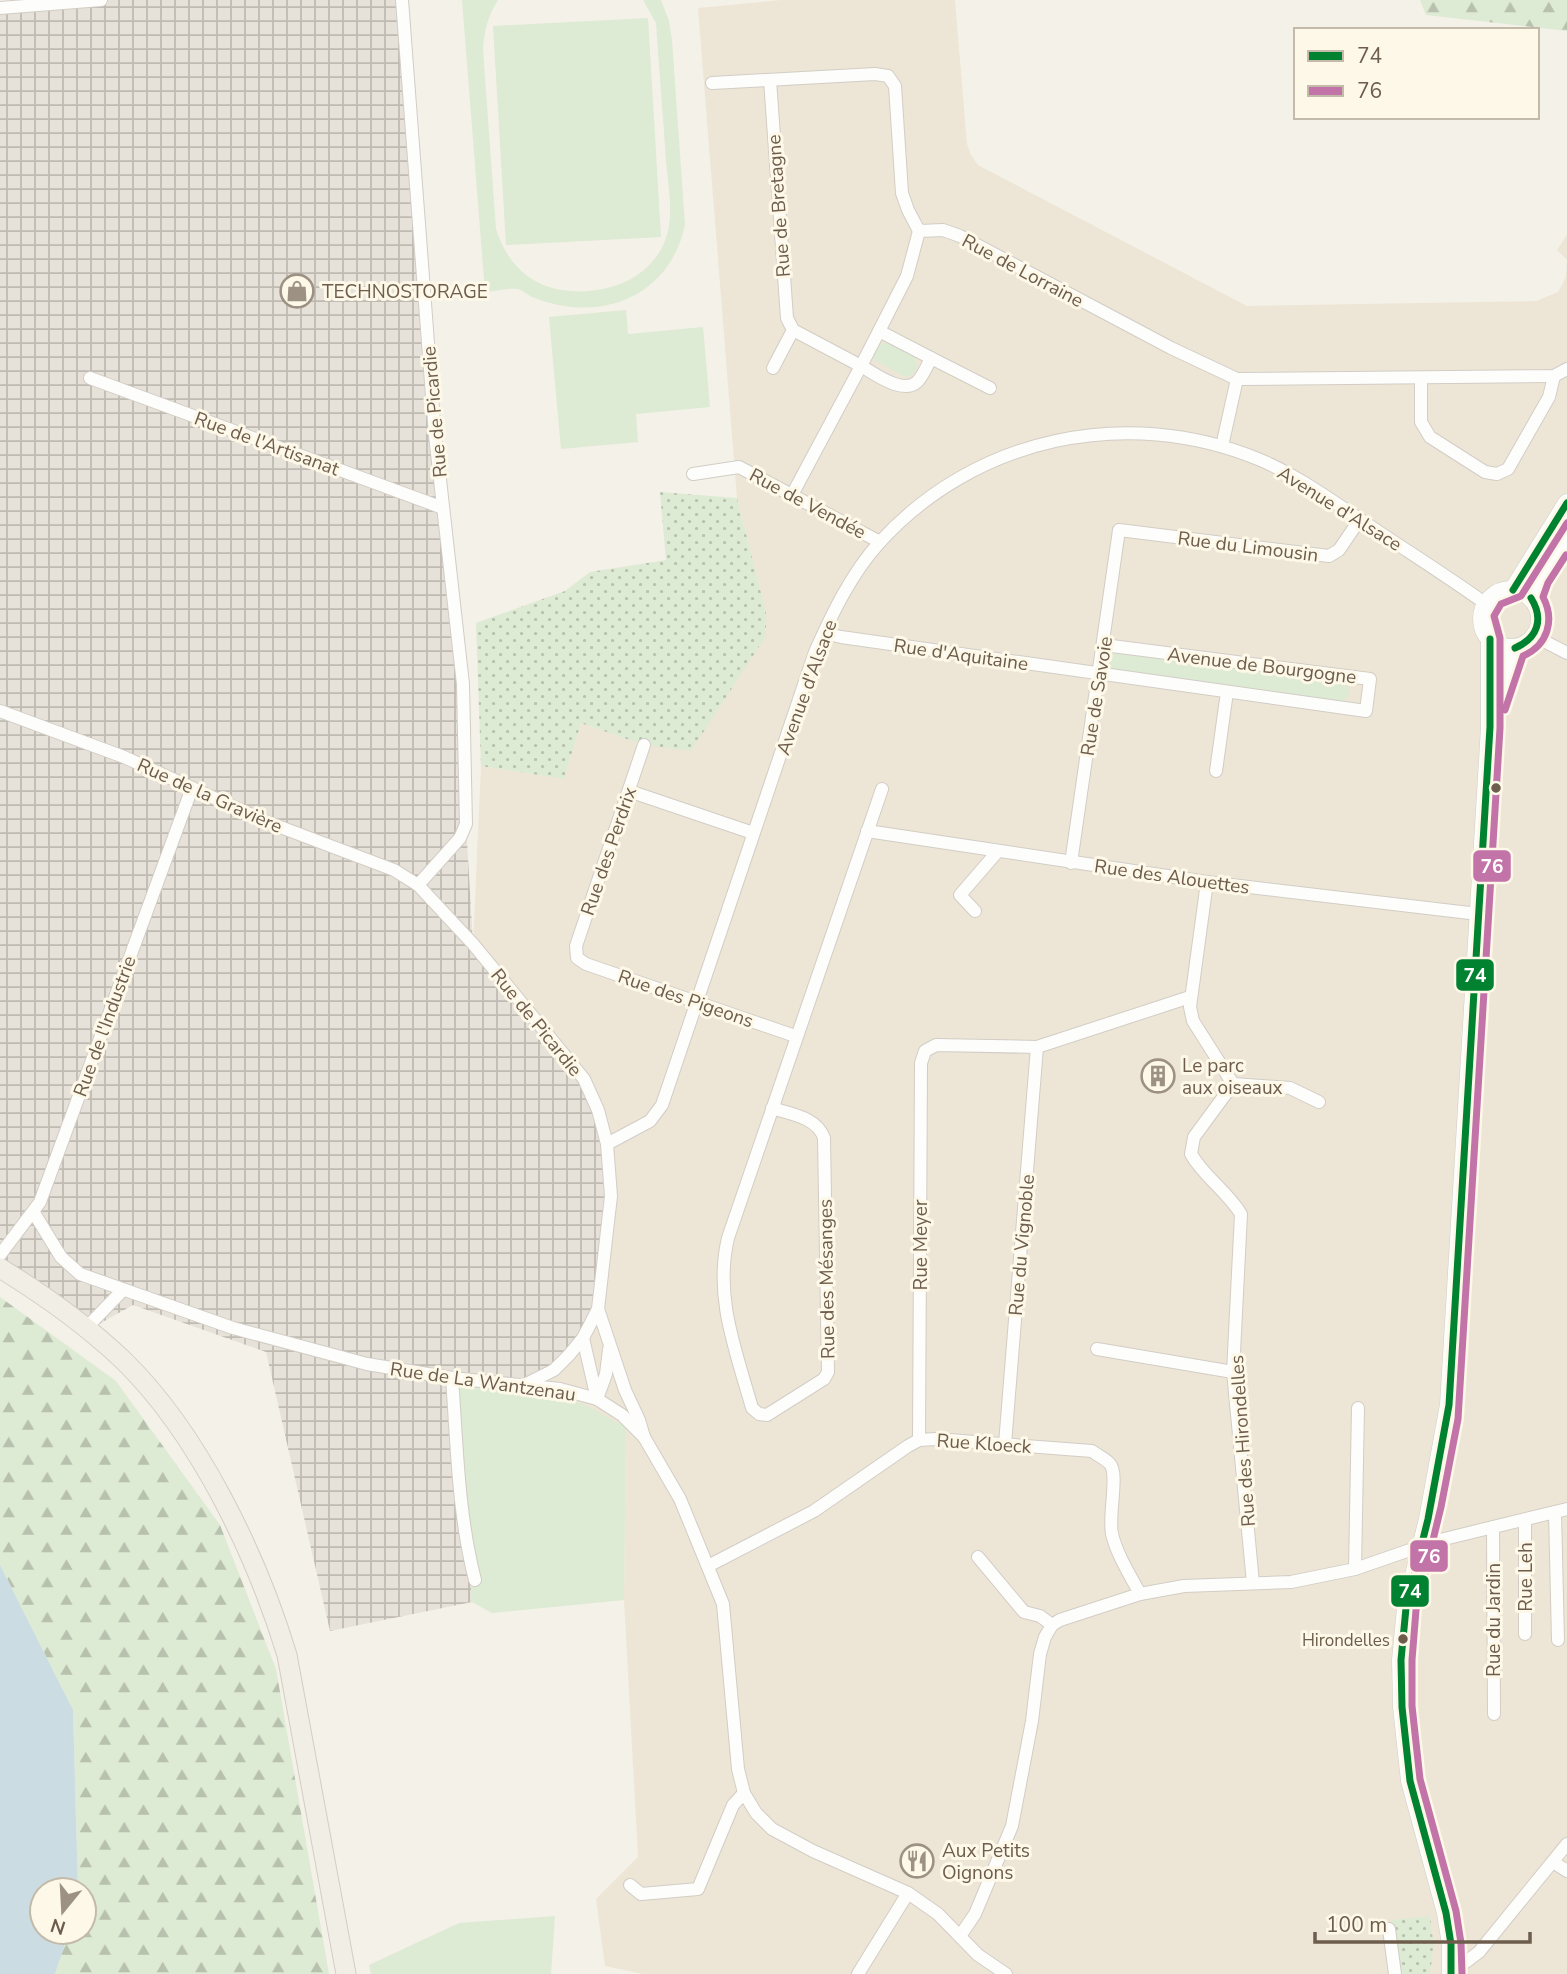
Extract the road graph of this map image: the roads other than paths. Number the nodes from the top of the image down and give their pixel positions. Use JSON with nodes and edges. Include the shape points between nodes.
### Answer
{"nodes":[{"id":1,"x":101,"y":0,"type":"edge"},
{"id":2,"x":402,"y":0,"type":"edge"},
{"id":3,"x":0,"y":8,"type":"edge"},
{"id":4,"x":770,"y":80,"type":"junction"},
{"id":5,"x":712,"y":83,"type":"dead end"},
{"id":6,"x":919,"y":231,"type":"junction"},
{"id":7,"x":793,"y":330,"type":"junction"},
{"id":8,"x":879,"y":331,"type":"junction"},
{"id":9,"x":931,"y":358,"type":"junction"},
{"id":10,"x":861,"y":366,"type":"junction"},
{"id":11,"x":773,"y":368,"type":"dead end"},
{"id":12,"x":1567,"y":369,"type":"edge"},
{"id":13,"x":1554,"y":376,"type":"junction"},
{"id":14,"x":90,"y":378,"type":"dead end"},
{"id":15,"x":1421,"y":378,"type":"junction"},
{"id":16,"x":1237,"y":379,"type":"junction"},
{"id":17,"x":990,"y":387,"type":"dead end"},
{"id":18,"x":1222,"y":446,"type":"junction"},
{"id":19,"x":694,"y":474,"type":"dead end"},
{"id":20,"x":792,"y":495,"type":"junction"},
{"id":21,"x":1567,"y":503,"type":"edge"},
{"id":22,"x":443,"y":508,"type":"junction"},
{"id":23,"x":1360,"y":519,"type":"junction"},
{"id":24,"x":1119,"y":530,"type":"joint"},
{"id":25,"x":1567,"y":533,"type":"edge"},
{"id":26,"x":880,"y":542,"type":"junction"},
{"id":27,"x":1513,"y":590,"type":"junction"},
{"id":28,"x":1531,"y":598,"type":"junction"},
{"id":29,"x":1486,"y":604,"type":"junction"},
{"id":30,"x":824,"y":633,"type":"junction"},
{"id":31,"x":1534,"y":636,"type":"junction"},
{"id":32,"x":1490,"y":639,"type":"junction"},
{"id":33,"x":1104,"y":645,"type":"junction"},
{"id":34,"x":1515,"y":648,"type":"junction"},
{"id":35,"x":1567,"y":653,"type":"edge"},
{"id":36,"x":1099,"y":673,"type":"junction"},
{"id":37,"x":1227,"y":692,"type":"junction"},
{"id":38,"x":0,"y":711,"type":"edge"},
{"id":39,"x":1490,"y":727,"type":"junction"},
{"id":40,"x":645,"y":744,"type":"dead end"},
{"id":41,"x":1216,"y":771,"type":"dead end"},
{"id":42,"x":192,"y":788,"type":"junction"},
{"id":43,"x":882,"y":789,"type":"dead end"},
{"id":44,"x":629,"y":791,"type":"junction"},
{"id":45,"x":867,"y":831,"type":"junction"},
{"id":46,"x":753,"y":834,"type":"junction"},
{"id":47,"x":998,"y":851,"type":"junction"},
{"id":48,"x":1071,"y":863,"type":"junction"},
{"id":49,"x":1208,"y":881,"type":"junction"},
{"id":50,"x":418,"y":885,"type":"junction"},
{"id":51,"x":975,"y":911,"type":"dead end"},
{"id":52,"x":1478,"y":914,"type":"junction"},
{"id":53,"x":473,"y":944,"type":"joint"},
{"id":54,"x":577,"y":958,"type":"joint"},
{"id":55,"x":1190,"y":997,"type":"junction"},
{"id":56,"x":697,"y":1001,"type":"junction"},
{"id":57,"x":796,"y":1036,"type":"junction"},
{"id":58,"x":1037,"y":1047,"type":"junction"},
{"id":59,"x":1233,"y":1084,"type":"junction"},
{"id":60,"x":1319,"y":1102,"type":"dead end"},
{"id":61,"x":772,"y":1108,"type":"junction"},
{"id":62,"x":607,"y":1144,"type":"junction"},
{"id":63,"x":34,"y":1213,"type":"junction"},
{"id":64,"x":0,"y":1255,"type":"edge"},
{"id":65,"x":0,"y":1268,"type":"edge"},
{"id":66,"x":123,"y":1290,"type":"junction"},
{"id":67,"x":598,"y":1309,"type":"junction"},
{"id":68,"x":87,"y":1327,"type":"junction"},
{"id":69,"x":583,"y":1338,"type":"junction"},
{"id":70,"x":610,"y":1347,"type":"junction"},
{"id":71,"x":1097,"y":1349,"type":"dead end"},
{"id":72,"x":1233,"y":1373,"type":"junction"},
{"id":73,"x":452,"y":1378,"type":"junction"},
{"id":74,"x":526,"y":1384,"type":"junction"},
{"id":75,"x":597,"y":1399,"type":"junction"},
{"id":76,"x":1358,"y":1408,"type":"dead end"},
{"id":77,"x":643,"y":1437,"type":"junction"},
{"id":78,"x":919,"y":1440,"type":"junction"},
{"id":79,"x":1005,"y":1444,"type":"junction"},
{"id":80,"x":1561,"y":1511,"type":"edge"},
{"id":81,"x":1525,"y":1520,"type":"junction"},
{"id":82,"x":1493,"y":1527,"type":"junction"},
{"id":83,"x":1421,"y":1546,"type":"junction"},
{"id":84,"x":978,"y":1557,"type":"dead end"},
{"id":85,"x":708,"y":1566,"type":"junction"},
{"id":86,"x":1355,"y":1569,"type":"junction"},
{"id":87,"x":475,"y":1580,"type":"dead end"},
{"id":88,"x":1253,"y":1584,"type":"junction"},
{"id":89,"x":1140,"y":1594,"type":"junction"},
{"id":90,"x":1052,"y":1625,"type":"junction"},
{"id":91,"x":1525,"y":1634,"type":"dead end"},
{"id":92,"x":1558,"y":1640,"type":"dead end"},
{"id":93,"x":1493,"y":1714,"type":"dead end"},
{"id":94,"x":744,"y":1793,"type":"junction"},
{"id":95,"x":1567,"y":1844,"type":"edge"},
{"id":96,"x":1553,"y":1863,"type":"junction"},
{"id":97,"x":1567,"y":1871,"type":"edge"},
{"id":98,"x":630,"y":1885,"type":"dead end"},
{"id":99,"x":908,"y":1893,"type":"junction"},
{"id":100,"x":1389,"y":1929,"type":"dead end"},
{"id":101,"x":960,"y":1936,"type":"junction"},
{"id":102,"x":1455,"y":1969,"type":"edge"},
{"id":103,"x":346,"y":1974,"type":"edge"},
{"id":104,"x":858,"y":1974,"type":"edge"},
{"id":105,"x":1006,"y":1974,"type":"edge"},
{"id":106,"x":1395,"y":1974,"type":"edge"}],
"edges":[{"from":1,"to":3,"type":"street"},
{"from":2,"to":22,"type":"street","name":"Rue de Picardie"},
{"from":4,"to":5,"type":"street"},
{"from":4,"to":6,"type":"street","via":[[875,74],[892,80],[902,193]]},
{"from":4,"to":7,"type":"street","name":"Rue de Bretagne","via":[[785,310]]},
{"from":6,"to":8,"type":"street","via":[[907,276]]},
{"from":6,"to":16,"type":"street","name":"Rue de Lorraine","via":[[943,230],[960,236]]},
{"from":7,"to":10,"type":"street"},
{"from":7,"to":11,"type":"street"},
{"from":8,"to":9,"type":"street"},
{"from":8,"to":10,"type":"street"},
{"from":9,"to":10,"type":"street","via":[[918,381],[906,386]]},
{"from":9,"to":17,"type":"street"},
{"from":10,"to":20,"type":"street"},
{"from":12,"to":13,"type":"street","name":"Rue de Lorraine"},
{"from":13,"to":15,"type":"street","name":"Rue de Lorraine"},
{"from":13,"to":15,"type":"street","via":[[1549,397],[1508,469],[1497,474],[1485,472],[1430,437],[1421,422]]},
{"from":14,"to":22,"type":"street","name":"Rue de l'Artisanat"},
{"from":15,"to":16,"type":"street","name":"Rue de Lorraine"},
{"from":16,"to":18,"type":"street"},
{"from":18,"to":23,"type":"street","name":"Avenue d'Alsace","via":[[1293,476]]},
{"from":18,"to":26,"type":"street","name":"Avenue d'Alsace","via":[[1135,432],[1059,439],[1018,451],[943,488]]},
{"from":19,"to":20,"type":"street","name":"Rue de Vendée","via":[[739,467]]},
{"from":20,"to":26,"type":"street","name":"Rue de Vendée"},
{"from":21,"to":27,"type":"main road"},
{"from":22,"to":50,"type":"street","name":"Rue de Picardie","via":[[463,684],[466,824],[460,838]]},
{"from":23,"to":24,"type":"street","name":"Rue du Limousin","via":[[1339,550],[1329,556]]},
{"from":23,"to":29,"type":"street","name":"Avenue d'Alsace"},
{"from":24,"to":33,"type":"street","name":"Rue de Savoie"},
{"from":25,"to":28,"type":"main road"},
{"from":26,"to":30,"type":"street","name":"Avenue d'Alsace","via":[[837,605]]},
{"from":27,"to":28,"type":"main road"},
{"from":27,"to":29,"type":"main road","via":[[1497,593]]},
{"from":28,"to":31,"type":"main road","via":[[1540,621]]},
{"from":29,"to":32,"type":"main road","via":[[1482,622]]},
{"from":30,"to":36,"type":"street","name":"Rue d'Aquitaine"},
{"from":30,"to":46,"type":"street","name":"Avenue d'Alsace"},
{"from":31,"to":34,"type":"main road"},
{"from":31,"to":35,"type":"street"},
{"from":32,"to":34,"type":"main road"},
{"from":32,"to":39,"type":"main road"},
{"from":33,"to":36,"type":"street","name":"Rue de Savoie"},
{"from":33,"to":37,"type":"street","name":"Avenue de Bourgogne","via":[[1370,679],[1366,711]]},
{"from":34,"to":39,"type":"main road"},
{"from":36,"to":37,"type":"street","name":"Avenue de Bourgogne"},
{"from":36,"to":48,"type":"street","name":"Rue de Savoie"},
{"from":37,"to":41,"type":"street"},
{"from":38,"to":42,"type":"street","name":"Rue de la Gravière"},
{"from":39,"to":52,"type":"main road"},
{"from":40,"to":44,"type":"street","name":"Rue des Perdrix"},
{"from":42,"to":50,"type":"street","name":"Rue de la Gravière","via":[[394,870]]},
{"from":42,"to":63,"type":"street","name":"Rue de l'Industrie"},
{"from":43,"to":45,"type":"street","name":"Rue des Mésanges"},
{"from":44,"to":46,"type":"street"},
{"from":44,"to":54,"type":"street","name":"Rue des Perdrix","via":[[576,946]]},
{"from":45,"to":47,"type":"street","name":"Rue des Alouettes"},
{"from":45,"to":57,"type":"street","name":"Rue des Mésanges"},
{"from":46,"to":56,"type":"street","name":"Avenue d'Alsace"},
{"from":47,"to":48,"type":"street","name":"Rue des Alouettes"},
{"from":47,"to":51,"type":"street","via":[[960,895]]},
{"from":48,"to":49,"type":"street","name":"Rue des Alouettes"},
{"from":49,"to":52,"type":"street","name":"Rue des Alouettes"},
{"from":49,"to":55,"type":"street"},
{"from":50,"to":53,"type":"street","name":"Rue de la Gravière"},
{"from":52,"to":83,"type":"main road","via":[[1450,1397]]},
{"from":53,"to":62,"type":"street","name":"Rue de Picardie","via":[[584,1079]]},
{"from":54,"to":56,"type":"street","name":"Rue des Pigeons"},
{"from":55,"to":58,"type":"street"},
{"from":55,"to":59,"type":"street","via":[[1193,1021]]},
{"from":56,"to":57,"type":"street","name":"Rue des Pigeons"},
{"from":56,"to":62,"type":"street","name":"Avenue d'Alsace","via":[[659,1111],[641,1128]]},
{"from":57,"to":61,"type":"street","name":"Rue des Mésanges"},
{"from":58,"to":78,"type":"street","name":"Rue Meyer","via":[[936,1045],[925,1051],[921,1063]]},
{"from":58,"to":79,"type":"street","name":"Rue du Vignoble"},
{"from":59,"to":60,"type":"street","via":[[1290,1088]]},
{"from":59,"to":72,"type":"street","name":"Rue des Hirondelles","via":[[1194,1137],[1191,1154],[1241,1214]]},
{"from":61,"to":61,"type":"street","name":"Rue des Mésanges","via":[[728,1238],[722,1281],[752,1408],[767,1415],[828,1372],[824,1138],[809,1120]]},
{"from":62,"to":67,"type":"street","name":"Rue de Picardie","via":[[611,1196]]},
{"from":63,"to":64,"type":"street","name":"Rue de l'Industrie"},
{"from":63,"to":66,"type":"street","name":"Rue de La Wantzenau","via":[[61,1257],[80,1274]]},
{"from":65,"to":68,"type":"main road"},
{"from":66,"to":68,"type":"street"},
{"from":66,"to":73,"type":"street","name":"Rue de La Wantzenau","via":[[233,1328],[340,1357]]},
{"from":67,"to":69,"type":"street","name":"Rue de Picardie"},
{"from":67,"to":70,"type":"street","name":"Rue de Picardie"},
{"from":68,"to":103,"type":"main road","via":[[169,1413],[219,1492],[274,1612],[287,1655]]},
{"from":69,"to":74,"type":"street","name":"Rue de Picardie","via":[[554,1370]]},
{"from":69,"to":75,"type":"street"},
{"from":70,"to":75,"type":"street","name":"Rue de Picardie"},
{"from":70,"to":77,"type":"street","name":"Rue de Picardie"},
{"from":71,"to":72,"type":"street"},
{"from":72,"to":88,"type":"street","name":"Rue des Hirondelles"},
{"from":73,"to":74,"type":"street","name":"Rue de La Wantzenau"},
{"from":73,"to":87,"type":"street","via":[[459,1488]]},
{"from":74,"to":75,"type":"street","name":"Rue de La Wantzenau"},
{"from":75,"to":77,"type":"street","name":"Rue de La Wantzenau","via":[[622,1415]]},
{"from":76,"to":86,"type":"street"},
{"from":77,"to":85,"type":"street","name":"Rue de La Wantzenau","via":[[680,1499]]},
{"from":78,"to":79,"type":"street","name":"Rue Kloeck"},
{"from":78,"to":85,"type":"street","name":"Rue Kloeck","via":[[814,1511]]},
{"from":79,"to":89,"type":"street","name":"Rue Kloeck","via":[[1092,1451],[1110,1464],[1115,1476],[1111,1531]]},
{"from":80,"to":81,"type":"street"},
{"from":80,"to":92,"type":"street"},
{"from":81,"to":82,"type":"street"},
{"from":81,"to":91,"type":"street","name":"Rue Leh"},
{"from":82,"to":83,"type":"street"},
{"from":82,"to":93,"type":"street","name":"Rue du Jardin"},
{"from":83,"to":86,"type":"street"},
{"from":83,"to":102,"type":"main road","via":[[1404,1621],[1402,1707],[1410,1781],[1446,1913]]},
{"from":84,"to":90,"type":"street","via":[[1024,1612]]},
{"from":85,"to":94,"type":"street","name":"Rue de La Wantzenau","via":[[726,1620]]},
{"from":86,"to":88,"type":"street","via":[[1291,1582]]},
{"from":88,"to":89,"type":"street","via":[[1184,1586]]},
{"from":89,"to":90,"type":"street"},
{"from":90,"to":101,"type":"street","via":[[1040,1654],[1012,1826],[975,1914]]},
{"from":94,"to":98,"type":"street","via":[[733,1805],[698,1889],[641,1894]]},
{"from":94,"to":99,"type":"street","name":"Rue de La Wantzenau","via":[[772,1829]]},
{"from":95,"to":96,"type":"street"},
{"from":96,"to":97,"type":"street"},
{"from":96,"to":102,"type":"street","via":[[1479,1952]]},
{"from":99,"to":101,"type":"street","name":"Rue de La Wantzenau"},
{"from":99,"to":104,"type":"street"},
{"from":100,"to":106,"type":"street"},
{"from":101,"to":105,"type":"street","name":"Rue de La Wantzenau"}]}
